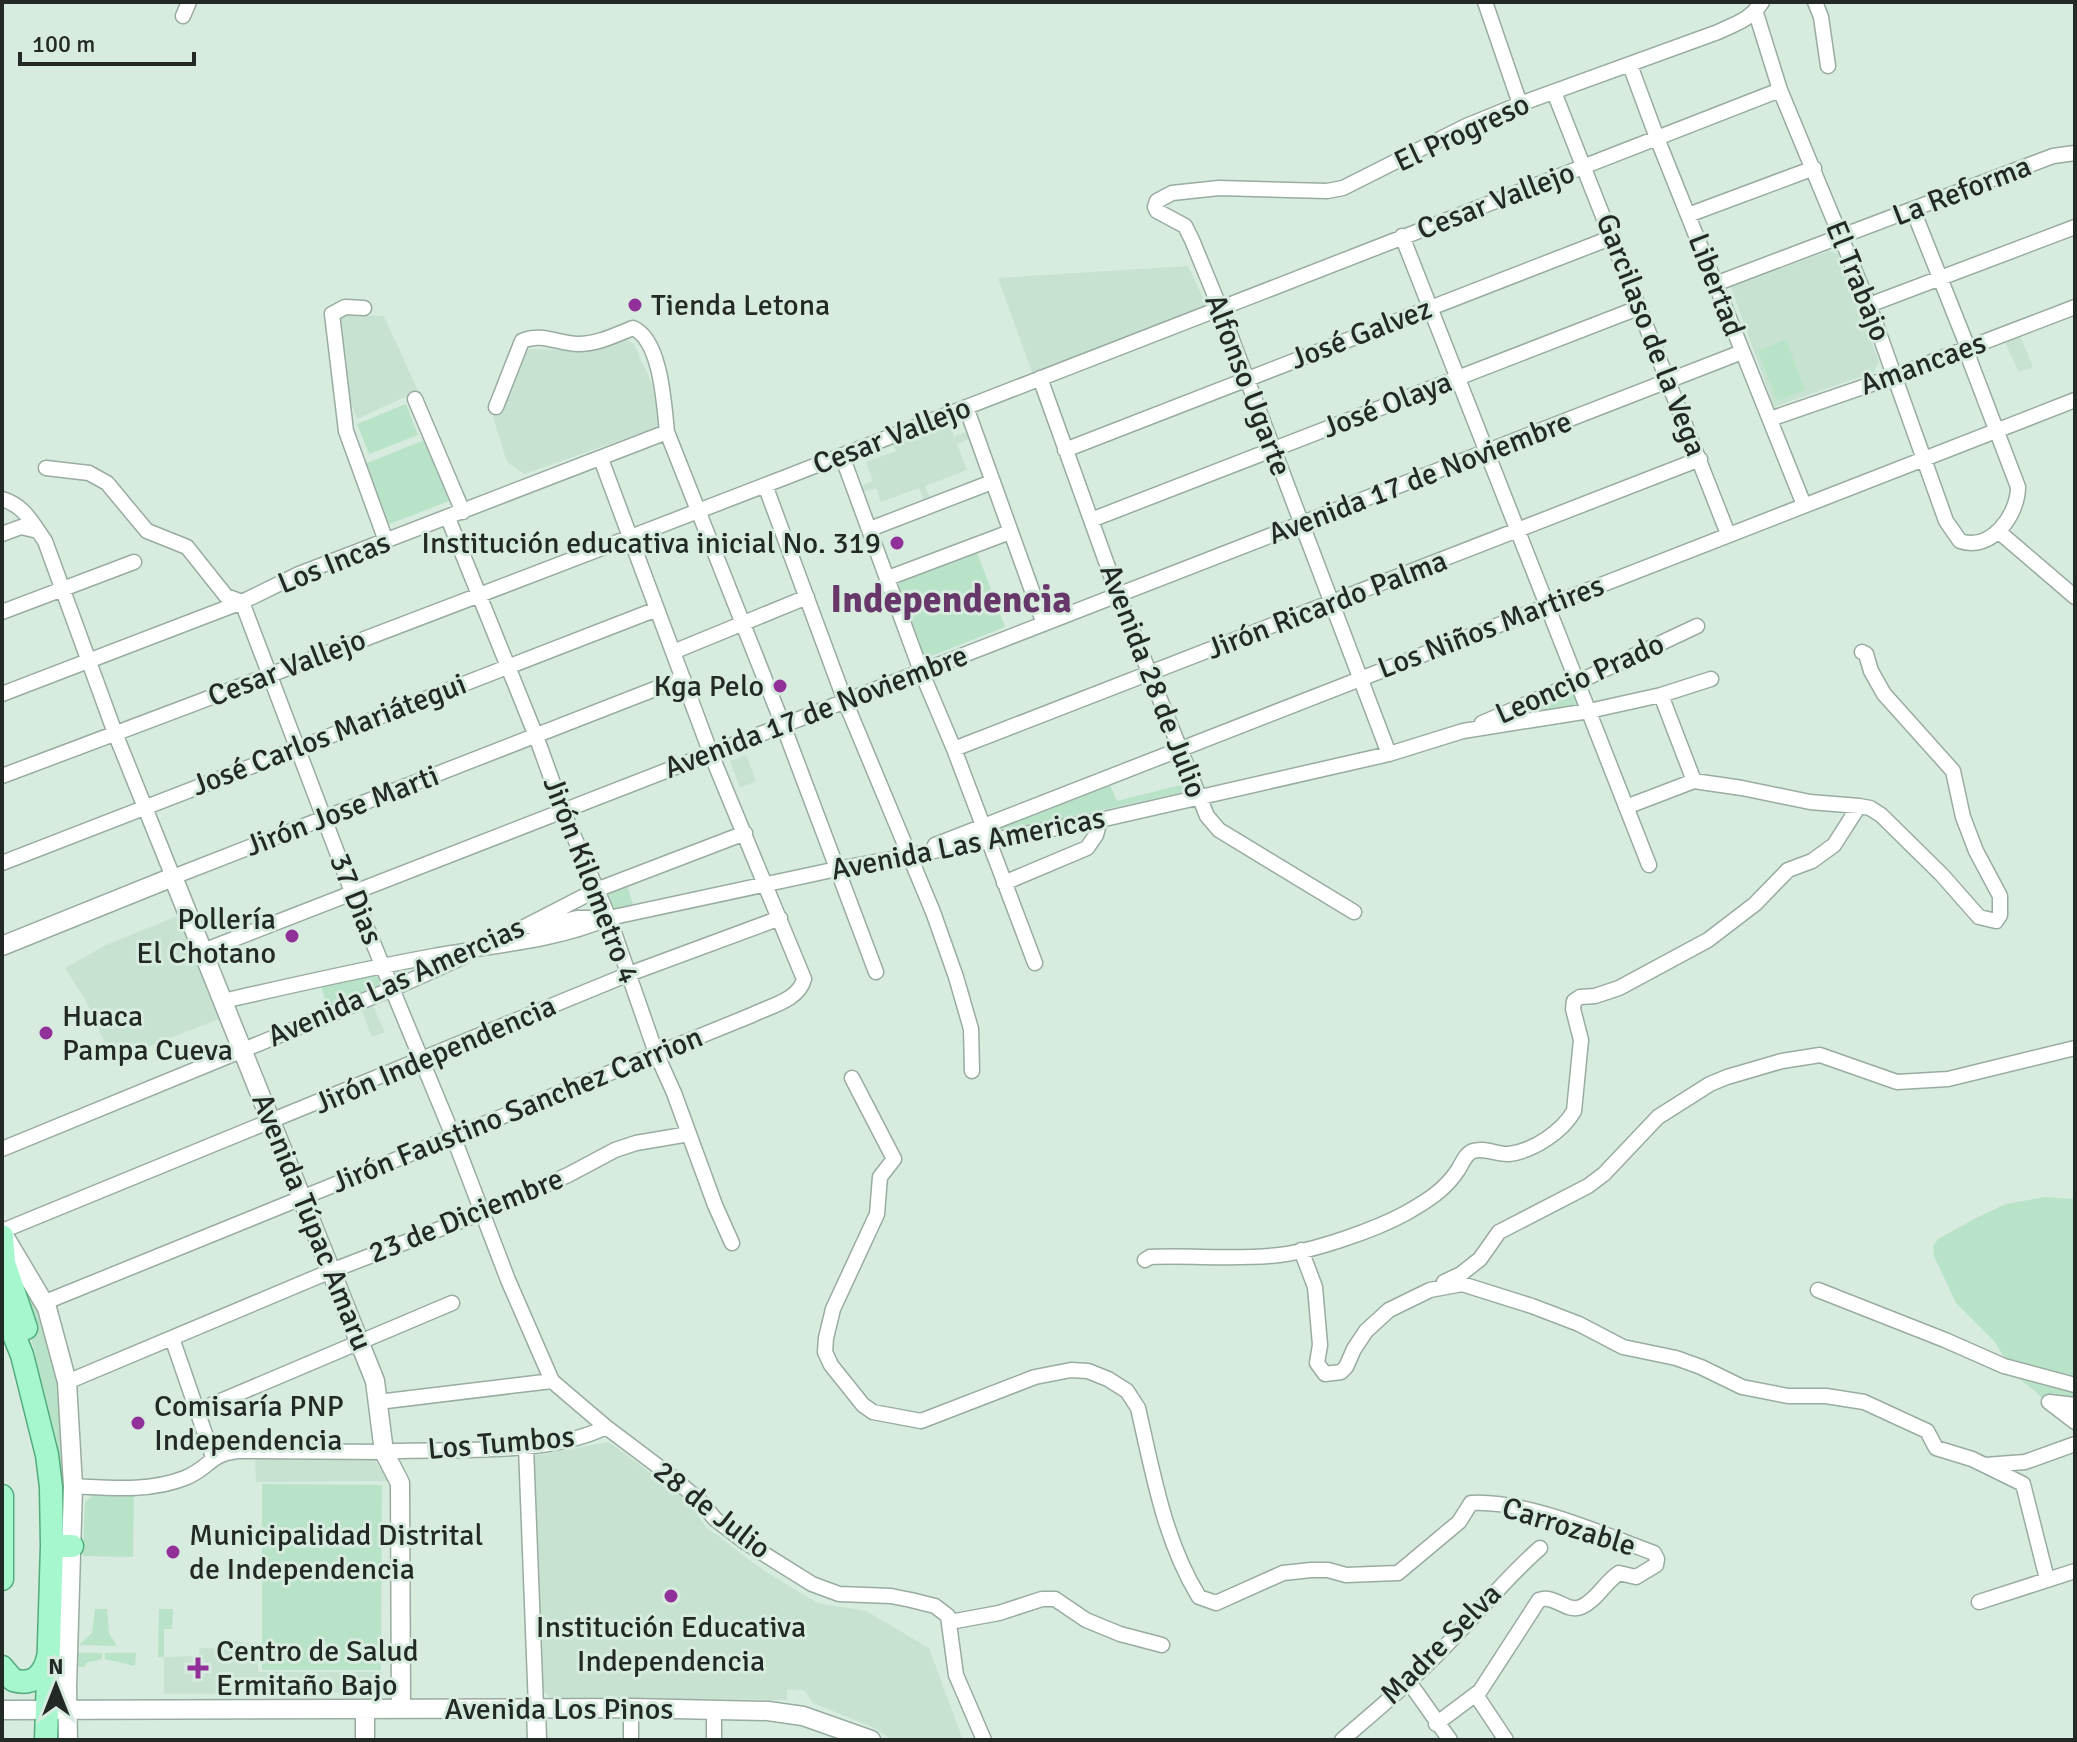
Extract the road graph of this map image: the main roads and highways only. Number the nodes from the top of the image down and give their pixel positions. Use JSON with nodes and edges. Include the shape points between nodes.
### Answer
{"nodes":[{"id":1,"x":2,"y":1233,"type":"edge"},
{"id":2,"x":2,"y":1305,"type":"edge"},
{"id":3,"x":47,"y":1455,"type":"junction"},
{"id":4,"x":2,"y":1496,"type":"edge"},
{"id":5,"x":2,"y":1579,"type":"edge"},
{"id":6,"x":48,"y":1656,"type":"junction"},
{"id":7,"x":2,"y":1667,"type":"edge"},
{"id":8,"x":46,"y":1740,"type":"edge"}],
"edges":[{"from":1,"to":3,"type":"main road","via":[[4,1263],[33,1352]]},
{"from":2,"to":3,"type":"main road","via":[[22,1355]]},
{"from":3,"to":6,"type":"main road","via":[[62,1546]]},
{"from":4,"to":5,"type":"main road"},
{"from":6,"to":7,"type":"main road","via":[[41,1674],[27,1682],[13,1680]]},
{"from":6,"to":8,"type":"main road","via":[[57,1709]]}]}
